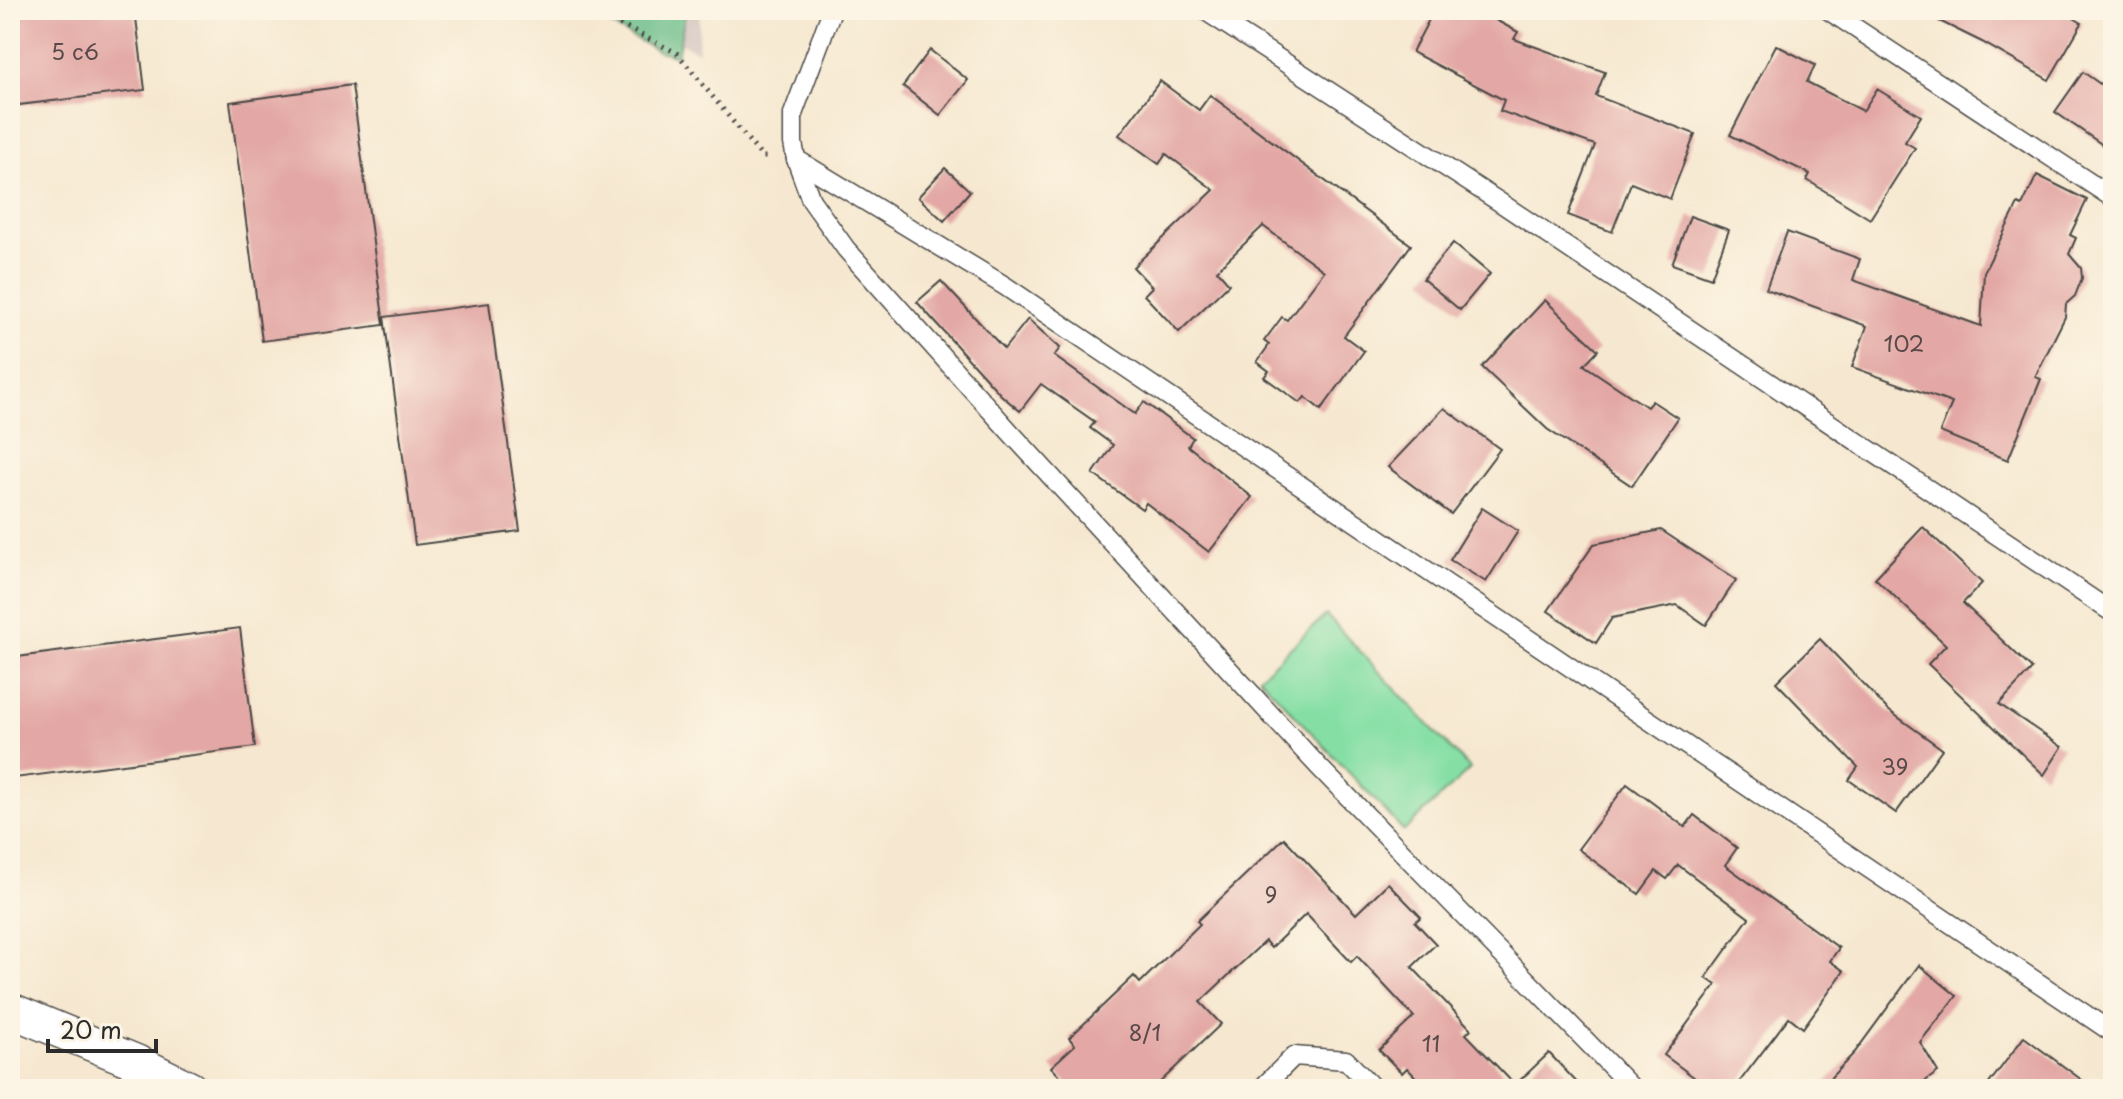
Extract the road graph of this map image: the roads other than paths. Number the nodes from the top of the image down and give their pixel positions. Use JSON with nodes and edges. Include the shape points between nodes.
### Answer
{"nodes":[{"id":1,"x":832,"y":10,"type":"edge"},
{"id":2,"x":1204,"y":10,"type":"edge"},
{"id":3,"x":1828,"y":10,"type":"edge"},
{"id":4,"x":796,"y":159,"type":"junction"},
{"id":5,"x":2113,"y":198,"type":"edge"},
{"id":6,"x":2113,"y":613,"type":"edge"},
{"id":7,"x":10,"y":1010,"type":"edge"},
{"id":8,"x":2113,"y":1033,"type":"edge"},
{"id":9,"x":131,"y":1076,"type":"edge"},
{"id":10,"x":190,"y":1089,"type":"edge"},
{"id":11,"x":1261,"y":1089,"type":"edge"},
{"id":12,"x":1374,"y":1089,"type":"edge"},
{"id":13,"x":1633,"y":1089,"type":"edge"}],
"edges":[{"from":1,"to":4,"type":"lane","via":[[793,114]]},
{"from":2,"to":6,"type":"lane"},
{"from":3,"to":5,"type":"lane"},
{"from":4,"to":8,"type":"lane","via":[[1005,286]]},
{"from":4,"to":13,"type":"lane","via":[[811,200],[846,249],[1010,432],[1319,767]]},
{"from":7,"to":9,"type":"street"},
{"from":9,"to":10,"type":"street"},
{"from":11,"to":12,"type":"lane","via":[[1294,1056],[1346,1060]]}]}
